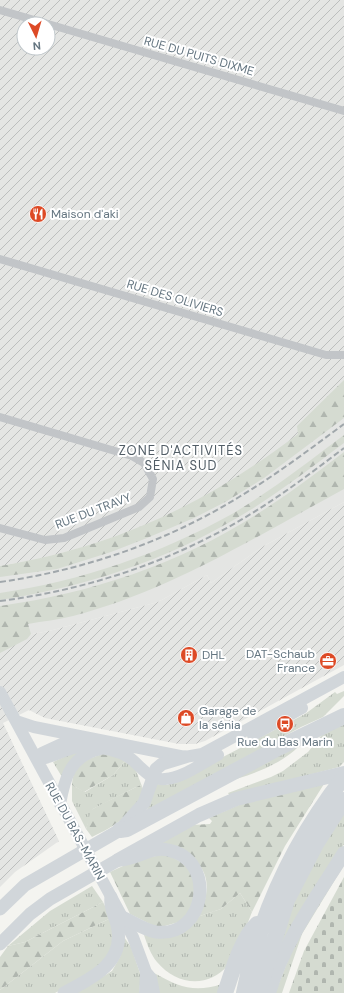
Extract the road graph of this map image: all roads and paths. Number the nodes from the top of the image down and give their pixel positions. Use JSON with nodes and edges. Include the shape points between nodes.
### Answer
{"nodes":[{"id":1,"x":0,"y":10,"type":"edge"},
{"id":2,"x":21,"y":16,"type":"edge"},
{"id":3,"x":56,"y":26,"type":"edge"},
{"id":4,"x":344,"y":111,"type":"edge"},
{"id":5,"x":0,"y":259,"type":"edge"},
{"id":6,"x":344,"y":355,"type":"edge"},
{"id":7,"x":0,"y":417,"type":"edge"},
{"id":8,"x":0,"y":528,"type":"edge"},
{"id":9,"x":343,"y":677,"type":"edge"},
{"id":10,"x":0,"y":692,"type":"edge"},
{"id":11,"x":344,"y":716,"type":"edge"},
{"id":12,"x":16,"y":721,"type":"junction"},
{"id":13,"x":79,"y":736,"type":"junction"},
{"id":14,"x":106,"y":748,"type":"junction"},
{"id":15,"x":185,"y":757,"type":"junction"},
{"id":16,"x":37,"y":760,"type":"junction"},
{"id":17,"x":344,"y":773,"type":"edge"},
{"id":18,"x":152,"y":777,"type":"junction"},
{"id":19,"x":344,"y":777,"type":"edge"},
{"id":20,"x":344,"y":800,"type":"edge"},
{"id":21,"x":60,"y":804,"type":"junction"},
{"id":22,"x":120,"y":830,"type":"junction"},
{"id":23,"x":344,"y":853,"type":"edge"},
{"id":24,"x":118,"y":860,"type":"junction"},
{"id":25,"x":110,"y":894,"type":"junction"},
{"id":26,"x":0,"y":909,"type":"edge"},
{"id":27,"x":122,"y":917,"type":"junction"},
{"id":28,"x":264,"y":918,"type":"junction"},
{"id":29,"x":1,"y":944,"type":"edge"},
{"id":30,"x":146,"y":972,"type":"junction"},
{"id":31,"x":64,"y":993,"type":"edge"},
{"id":32,"x":145,"y":993,"type":"edge"},
{"id":33,"x":154,"y":993,"type":"edge"},
{"id":34,"x":225,"y":993,"type":"edge"},
{"id":35,"x":244,"y":993,"type":"edge"},
{"id":36,"x":258,"y":993,"type":"edge"},
{"id":37,"x":269,"y":993,"type":"edge"}],
"edges":[{"from":1,"to":2,"type":"street","name":"RUE DU PUITS DIXME"},
{"from":3,"to":4,"type":"street","name":"RUE DU PUITS DIXME"},
{"from":5,"to":6,"type":"street","name":"RUE DES OLIVIERS","via":[[326,355]]},
{"from":7,"to":8,"type":"street","name":"RUE DU TRAVY","via":[[132,456],[144,463],[153,479],[150,497],[139,507],[64,538],[45,540]]},
{"from":9,"to":15,"type":"main road","via":[[202,754]]},
{"from":9,"to":18,"type":"main road","via":[[313,702],[183,773],[166,779]]},
{"from":10,"to":12,"type":"main road","name":"RUE DU BAS-MARIN"},
{"from":11,"to":22,"type":"highway","via":[[278,748],[127,829]]},
{"from":12,"to":13,"type":"main road"},
{"from":12,"to":16,"type":"main road","name":"RUE DU BAS-MARIN"},
{"from":13,"to":15,"type":"main road"},
{"from":13,"to":16,"type":"main road","via":[[40,754]]},
{"from":14,"to":16,"type":"main road","via":[[81,746],[50,758]]},
{"from":14,"to":18,"type":"main road","via":[[128,757]]},
{"from":14,"to":21,"type":"main road","via":[[86,754],[72,766],[67,775]]},
{"from":15,"to":18,"type":"main road","via":[[162,764]]},
{"from":16,"to":21,"type":"main road","name":"RUE DU BAS-MARIN"},
{"from":17,"to":24,"type":"highway","via":[[236,799],[199,815]]},
{"from":18,"to":22,"type":"main road","via":[[144,803]]},
{"from":19,"to":28,"type":"highway","via":[[330,794],[302,839],[283,873]]},
{"from":20,"to":36,"type":"highway","via":[[316,844],[288,900]]},
{"from":21,"to":25,"type":"main road","name":"RUE DU BAS-MARIN"},
{"from":22,"to":26,"type":"main road","via":[[25,885]]},
{"from":23,"to":37,"type":"highway","via":[[292,937],[282,956]]},
{"from":24,"to":27,"type":"main road","via":[[125,861],[155,850],[168,850],[191,864],[198,876],[201,890],[199,904],[191,918],[173,929],[161,932],[148,930]]},
{"from":24,"to":29,"type":"main road","via":[[30,914]]},
{"from":25,"to":27,"type":"main road","name":"RUE DU BAS-MARIN"},
{"from":25,"to":31,"type":"main road","via":[[109,906],[118,929],[114,957],[98,974]]},
{"from":27,"to":30,"type":"main road","name":"RUE DU BAS-MARIN","via":[[137,945]]},
{"from":28,"to":34,"type":"highway","via":[[251,930],[232,970]]},
{"from":28,"to":35,"type":"highway"},
{"from":30,"to":32,"type":"main road"},
{"from":30,"to":33,"type":"main road","name":"RUE DU BAS-MARIN"}]}
